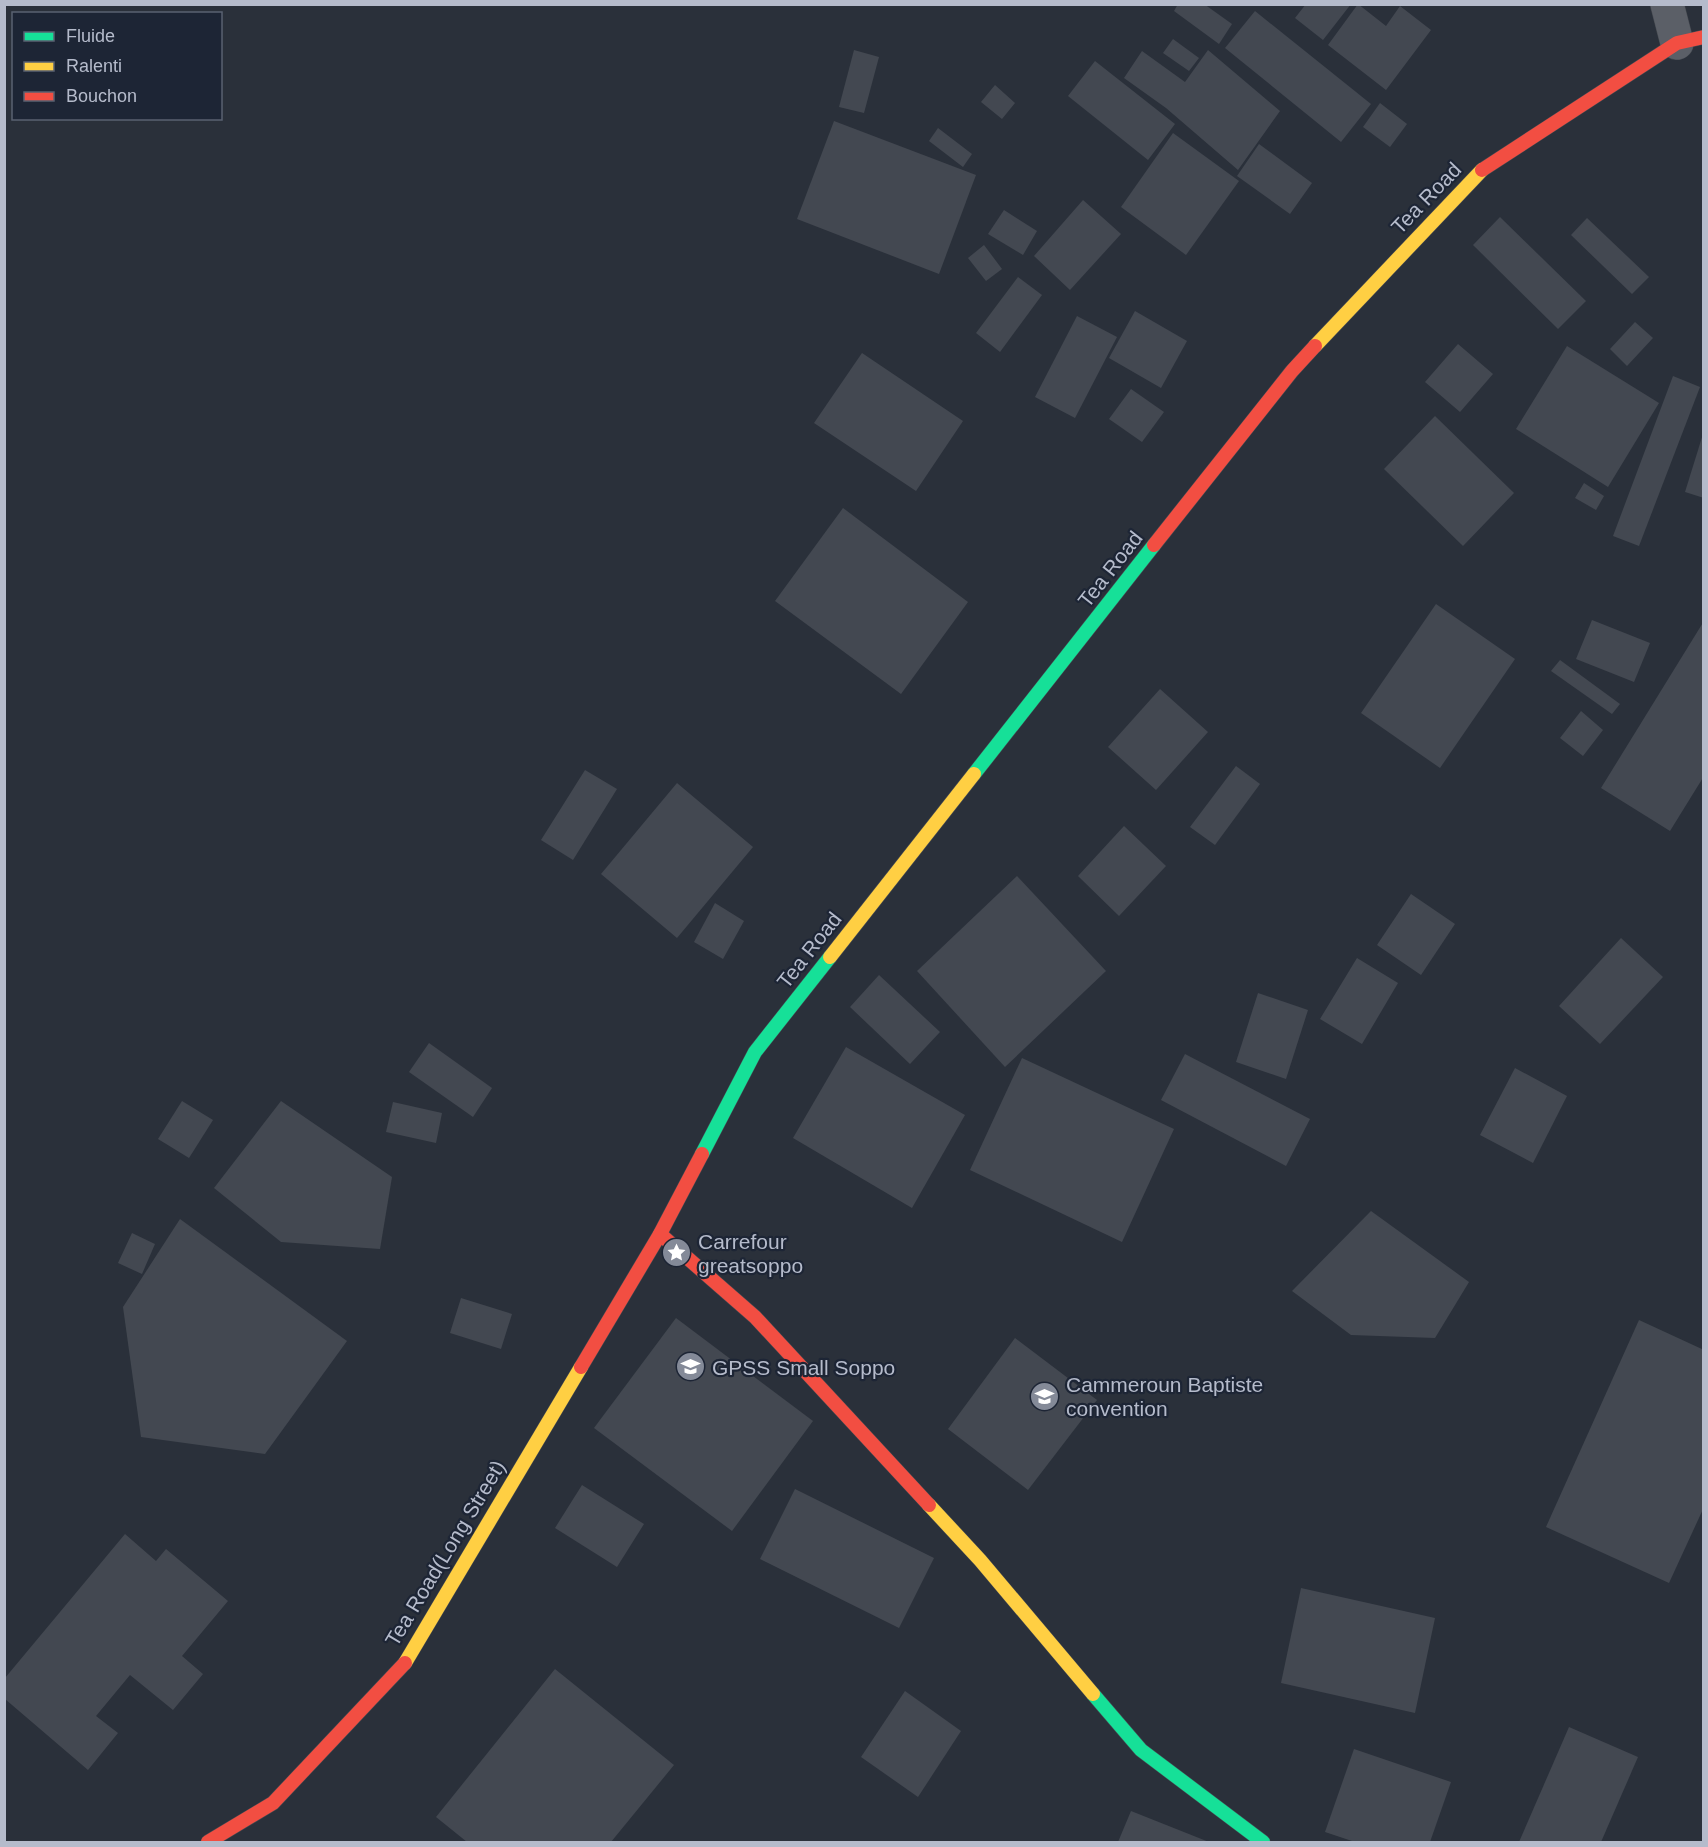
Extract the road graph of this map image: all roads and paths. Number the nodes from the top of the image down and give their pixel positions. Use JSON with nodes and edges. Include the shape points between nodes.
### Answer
{"nodes":[{"id":1,"x":1666,"y":4,"type":"edge"},
{"id":2,"x":1690,"y":40,"type":"edge"},
{"id":3,"x":660,"y":1234,"type":"junction"},
{"id":4,"x":207,"y":1842,"type":"edge"},
{"id":5,"x":1263,"y":1842,"type":"edge"}],
"edges":[{"from":1,"to":2,"type":"street"},
{"from":2,"to":3,"type":"main road","name":"Tea Road","via":[[1474,176],[1292,371],[755,1052]]},
{"from":3,"to":4,"type":"main road","name":"Tea Road(Long Street)","via":[[405,1663],[273,1803]]},
{"from":3,"to":5,"type":"main road","via":[[771,1335],[980,1560],[1141,1750]]}]}
